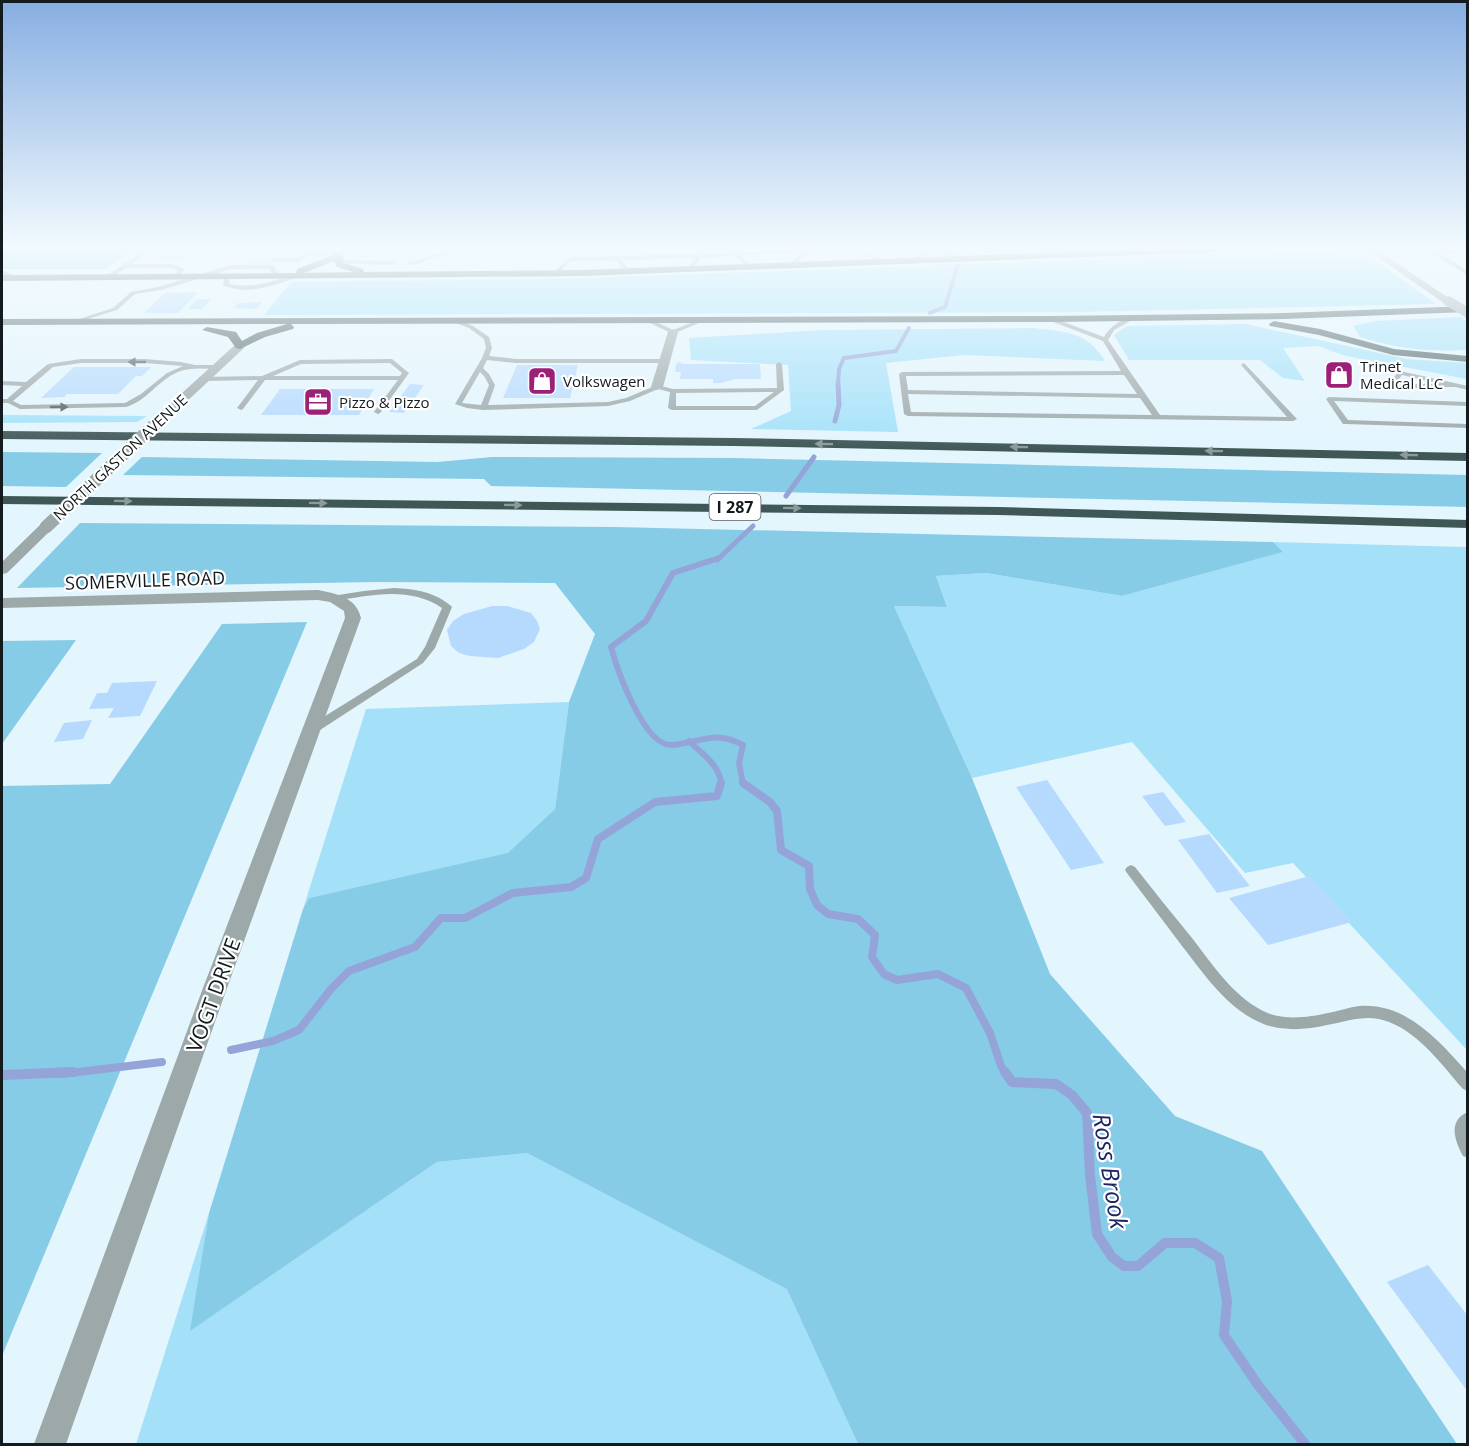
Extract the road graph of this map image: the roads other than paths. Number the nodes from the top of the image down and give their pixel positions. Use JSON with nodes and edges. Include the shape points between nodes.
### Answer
{"nodes":[{"id":1,"x":91,"y":316,"type":"edge"},
{"id":2,"x":1210,"y":316,"type":"edge"},
{"id":3,"x":1365,"y":316,"type":"edge"},
{"id":4,"x":1150,"y":318,"type":"junction"},
{"id":5,"x":1130,"y":319,"type":"junction"},
{"id":6,"x":648,"y":320,"type":"junction"},
{"id":7,"x":703,"y":320,"type":"junction"},
{"id":8,"x":1050,"y":320,"type":"junction"},
{"id":9,"x":348,"y":321,"type":"junction"},
{"id":10,"x":455,"y":321,"type":"junction"},
{"id":11,"x":2,"y":322,"type":"edge"},
{"id":12,"x":73,"y":322,"type":"junction"},
{"id":13,"x":673,"y":332,"type":"junction"},
{"id":14,"x":1105,"y":340,"type":"junction"},
{"id":15,"x":240,"y":346,"type":"junction"},
{"id":16,"x":1467,"y":352,"type":"edge"},
{"id":17,"x":485,"y":358,"type":"junction"},
{"id":18,"x":1467,"y":359,"type":"edge"},
{"id":19,"x":664,"y":361,"type":"junction"},
{"id":20,"x":779,"y":364,"type":"dead end"},
{"id":21,"x":1244,"y":365,"type":"dead end"},
{"id":22,"x":195,"y":367,"type":"junction"},
{"id":23,"x":217,"y":367,"type":"junction"},
{"id":24,"x":480,"y":369,"type":"junction"},
{"id":25,"x":1126,"y":373,"type":"junction"},
{"id":26,"x":263,"y":378,"type":"junction"},
{"id":27,"x":403,"y":378,"type":"junction"},
{"id":28,"x":203,"y":379,"type":"junction"},
{"id":29,"x":2,"y":384,"type":"edge"},
{"id":30,"x":28,"y":384,"type":"junction"},
{"id":31,"x":1452,"y":385,"type":"junction"},
{"id":32,"x":657,"y":387,"type":"junction"},
{"id":33,"x":1467,"y":388,"type":"edge"},
{"id":34,"x":781,"y":390,"type":"junction"},
{"id":35,"x":673,"y":391,"type":"junction"},
{"id":36,"x":904,"y":392,"type":"junction"},
{"id":37,"x":1143,"y":396,"type":"junction"},
{"id":38,"x":5,"y":401,"type":"edge"},
{"id":39,"x":1467,"y":404,"type":"edge"},
{"id":40,"x":484,"y":407,"type":"junction"},
{"id":41,"x":241,"y":408,"type":"dead end"},
{"id":42,"x":378,"y":412,"type":"dead end"},
{"id":43,"x":1158,"y":418,"type":"junction"},
{"id":44,"x":1467,"y":426,"type":"edge"},
{"id":45,"x":2,"y":435,"type":"edge"},
{"id":46,"x":1467,"y":457,"type":"edge"},
{"id":47,"x":2,"y":500,"type":"edge"},
{"id":48,"x":1467,"y":524,"type":"edge"},
{"id":49,"x":2,"y":570,"type":"edge"},
{"id":50,"x":335,"y":598,"type":"junction"},
{"id":51,"x":2,"y":603,"type":"edge"},
{"id":52,"x":310,"y":730,"type":"junction"},
{"id":53,"x":1131,"y":870,"type":"dead end"},
{"id":54,"x":1467,"y":1084,"type":"edge"},
{"id":55,"x":1467,"y":1119,"type":"edge"},
{"id":56,"x":1467,"y":1151,"type":"edge"},
{"id":57,"x":50,"y":1444,"type":"edge"}],
"edges":[{"from":1,"to":12,"type":"lane"},
{"from":2,"to":4,"type":"highway"},
{"from":3,"to":16,"type":"highway","via":[[1353,319],[1343,326],[1344,330],[1360,340],[1402,351]]},
{"from":4,"to":5,"type":"highway"},
{"from":4,"to":18,"type":"highway","via":[[1275,324],[1393,352]]},
{"from":5,"to":8,"type":"highway"},
{"from":5,"to":14,"type":"lane","via":[[1112,329]]},
{"from":6,"to":7,"type":"highway"},
{"from":6,"to":10,"type":"highway"},
{"from":6,"to":13,"type":"lane"},
{"from":7,"to":8,"type":"highway"},
{"from":7,"to":13,"type":"lane"},
{"from":8,"to":14,"type":"lane"},
{"from":9,"to":10,"type":"highway"},
{"from":9,"to":12,"type":"highway"},
{"from":9,"to":15,"type":"highway","via":[[284,328]]},
{"from":10,"to":17,"type":"lane","via":[[487,338]]},
{"from":11,"to":12,"type":"highway"},
{"from":12,"to":15,"type":"highway","via":[[215,330],[232,334]]},
{"from":13,"to":19,"type":"street"},
{"from":14,"to":25,"type":"lane"},
{"from":15,"to":23,"type":"street","name":"NORTH GASTON AVENUE"},
{"from":17,"to":19,"type":"lane"},
{"from":17,"to":24,"type":"lane"},
{"from":19,"to":32,"type":"street"},
{"from":20,"to":34,"type":"lane"},
{"from":21,"to":43,"type":"lane","via":[[1293,419]]},
{"from":22,"to":23,"type":"lane"},
{"from":22,"to":30,"type":"lane","one_way":true,"via":[[165,362],[62,362],[50,366]]},
{"from":38,"to":22,"type":"lane","one_way":true,"via":[[20,406],[126,405],[169,374]]},
{"from":23,"to":28,"type":"street","name":"NORTH GASTON AVENUE"},
{"from":24,"to":40,"type":"lane","via":[[492,385]]},
{"from":24,"to":40,"type":"lane","via":[[458,404]]},
{"from":25,"to":36,"type":"lane","via":[[902,374]]},
{"from":25,"to":37,"type":"lane"},
{"from":26,"to":27,"type":"lane"},
{"from":26,"to":27,"type":"lane","via":[[300,362],[392,361],[406,373]]},
{"from":26,"to":28,"type":"lane"},
{"from":26,"to":41,"type":"lane"},
{"from":27,"to":42,"type":"lane"},
{"from":28,"to":49,"type":"street","name":"NORTH GASTON AVENUE","bridge":true},
{"from":29,"to":30,"type":"lane"},
{"from":30,"to":38,"type":"lane"},
{"from":31,"to":31,"type":"lane","via":[[1400,373],[1395,380],[1407,386]]},
{"from":31,"to":33,"type":"lane"},
{"from":32,"to":35,"type":"lane"},
{"from":32,"to":40,"type":"lane","via":[[608,404]]},
{"from":34,"to":35,"type":"lane"},
{"from":34,"to":35,"type":"lane","via":[[757,408],[672,408]]},
{"from":36,"to":37,"type":"lane"},
{"from":36,"to":43,"type":"lane","via":[[908,414]]},
{"from":37,"to":43,"type":"lane"},
{"from":39,"to":44,"type":"lane","via":[[1329,399],[1346,422]]},
{"from":46,"to":45,"type":"highway","one_way":true,"via":[[701,442]]},
{"from":47,"to":48,"type":"highway","number":"I 287","one_way":true,"via":[[998,511]]},
{"from":50,"to":51,"type":"street","name":"SOMERVILLE ROAD","via":[[289,594]]},
{"from":50,"to":52,"type":"street","name":"VOGT DRIVE","via":[[351,609],[353,618]]},
{"from":50,"to":52,"type":"lane","via":[[414,592],[438,599],[447,607],[420,662]]},
{"from":52,"to":57,"type":"street","name":"VOGT DRIVE"},
{"from":53,"to":54,"type":"lane","via":[[1222,986],[1243,1005],[1266,1019],[1290,1023],[1321,1022],[1360,1012],[1385,1014],[1425,1037]]},
{"from":55,"to":56,"type":"lane","via":[[1461,1126]]}]}
